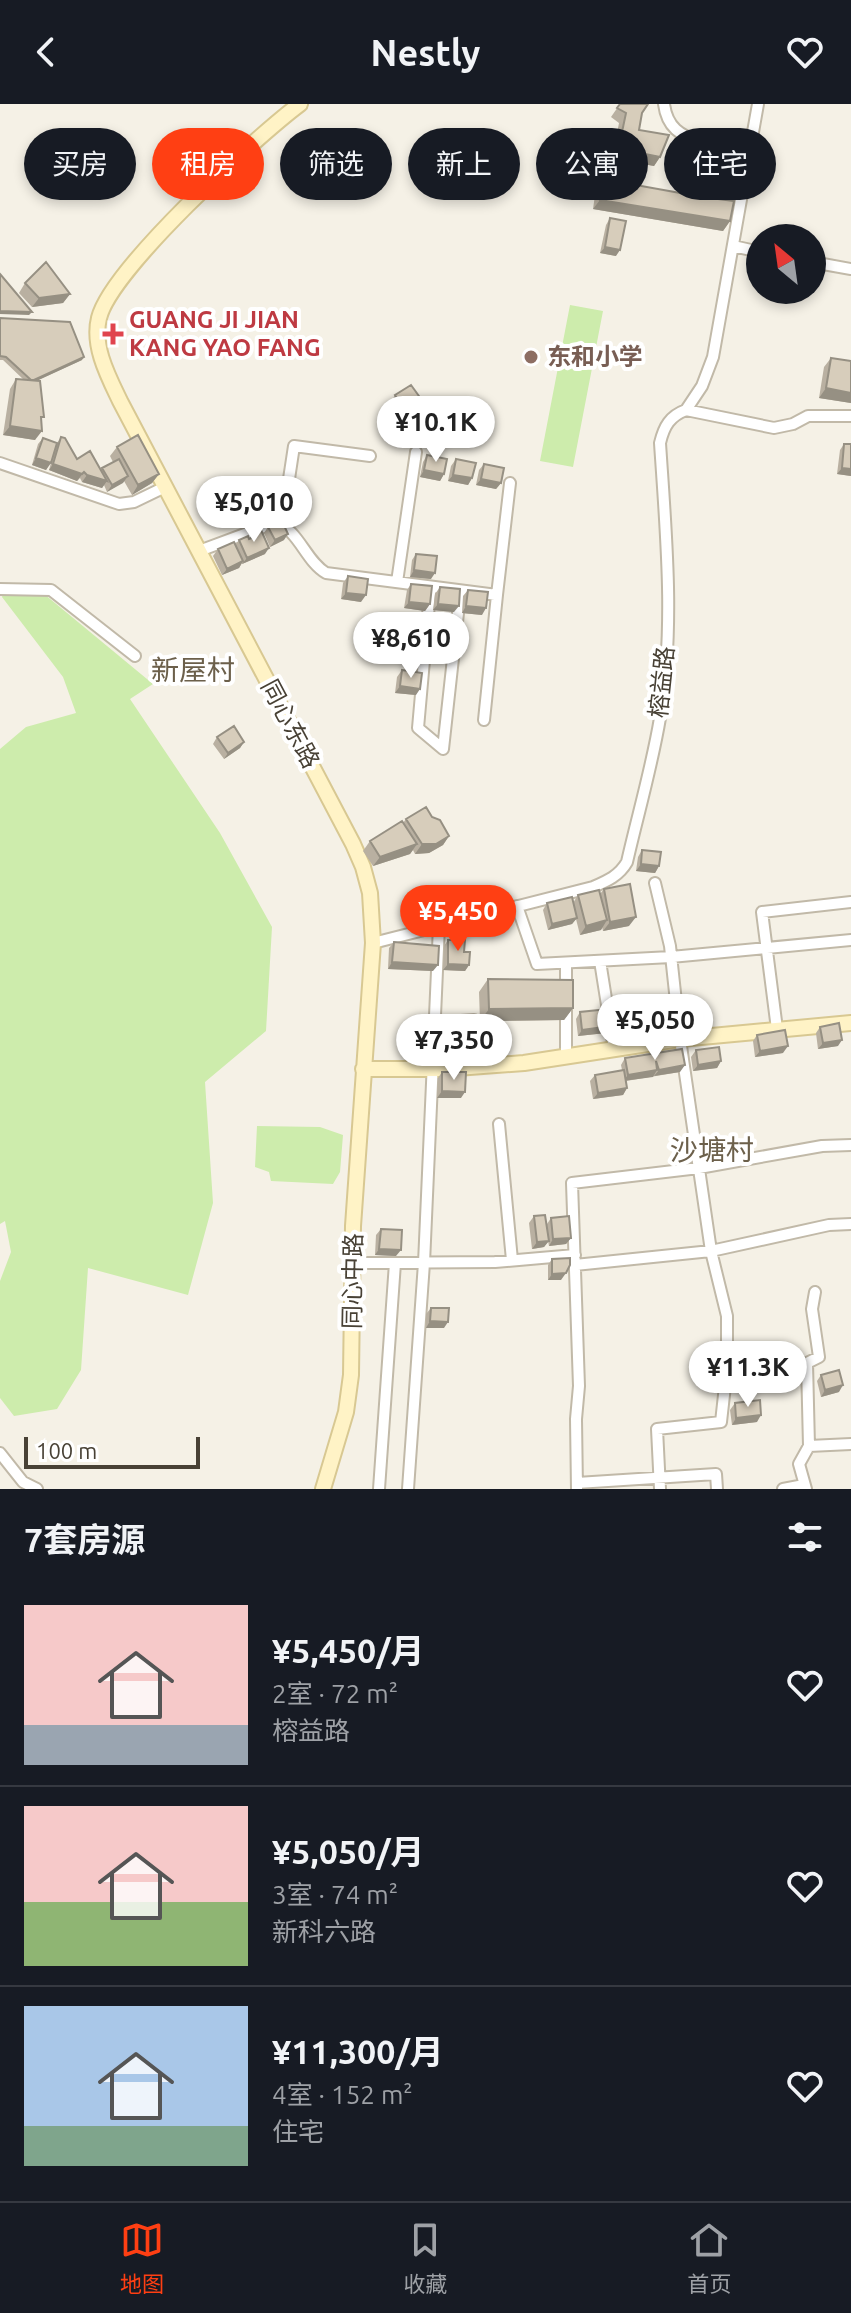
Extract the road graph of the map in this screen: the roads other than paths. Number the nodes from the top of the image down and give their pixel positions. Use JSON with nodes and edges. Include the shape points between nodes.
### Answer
{"nodes":[{"id":1,"x":300,"y":104,"type":"edge"},
{"id":2,"x":664,"y":104,"type":"edge"},
{"id":3,"x":758,"y":104,"type":"edge"},
{"id":4,"x":675,"y":128,"type":"edge"},
{"id":5,"x":754,"y":128,"type":"edge"},
{"id":6,"x":741,"y":200,"type":"edge"},
{"id":7,"x":733,"y":246,"type":"junction"},
{"id":8,"x":746,"y":249,"type":"edge"},
{"id":9,"x":826,"y":265,"type":"edge"},
{"id":10,"x":851,"y":269,"type":"edge"},
{"id":11,"x":686,"y":410,"type":"junction"},
{"id":12,"x":851,"y":416,"type":"edge"},
{"id":13,"x":416,"y":452,"type":"dead end"},
{"id":14,"x":370,"y":456,"type":"dead end"},
{"id":15,"x":0,"y":463,"type":"edge"},
{"id":16,"x":510,"y":483,"type":"dead end"},
{"id":17,"x":165,"y":487,"type":"junction"},
{"id":18,"x":282,"y":525,"type":"junction"},
{"id":19,"x":199,"y":551,"type":"junction"},
{"id":20,"x":397,"y":582,"type":"junction"},
{"id":21,"x":431,"y":587,"type":"junction"},
{"id":22,"x":0,"y":589,"type":"edge"},
{"id":23,"x":460,"y":590,"type":"junction"},
{"id":24,"x":497,"y":595,"type":"junction"},
{"id":25,"x":135,"y":656,"type":"dead end"},
{"id":26,"x":484,"y":720,"type":"dead end"},
{"id":27,"x":655,"y":883,"type":"dead end"},
{"id":28,"x":851,"y":902,"type":"edge"},
{"id":29,"x":517,"y":906,"type":"junction"},
{"id":30,"x":439,"y":926,"type":"junction"},
{"id":31,"x":851,"y":940,"type":"edge"},
{"id":32,"x":373,"y":943,"type":"junction"},
{"id":33,"x":767,"y":948,"type":"junction"},
{"id":34,"x":671,"y":957,"type":"junction"},
{"id":35,"x":600,"y":961,"type":"junction"},
{"id":36,"x":566,"y":963,"type":"junction"},
{"id":37,"x":435,"y":1023,"type":"junction"},
{"id":38,"x":851,"y":1023,"type":"edge"},
{"id":39,"x":777,"y":1029,"type":"junction"},
{"id":40,"x":680,"y":1039,"type":"junction"},
{"id":41,"x":614,"y":1049,"type":"junction"},
{"id":42,"x":566,"y":1058,"type":"junction"},
{"id":43,"x":475,"y":1066,"type":"junction"},
{"id":44,"x":363,"y":1069,"type":"junction"},
{"id":45,"x":433,"y":1069,"type":"junction"},
{"id":46,"x":499,"y":1124,"type":"dead end"},
{"id":47,"x":851,"y":1145,"type":"edge"},
{"id":48,"x":699,"y":1168,"type":"junction"},
{"id":49,"x":851,"y":1224,"type":"edge"},
{"id":50,"x":711,"y":1251,"type":"junction"},
{"id":51,"x":512,"y":1260,"type":"junction"},
{"id":52,"x":575,"y":1260,"type":"junction"},
{"id":53,"x":353,"y":1263,"type":"junction"},
{"id":54,"x":395,"y":1263,"type":"junction"},
{"id":55,"x":424,"y":1263,"type":"junction"},
{"id":56,"x":815,"y":1292,"type":"dead end"},
{"id":57,"x":807,"y":1363,"type":"junction"},
{"id":58,"x":727,"y":1368,"type":"junction"},
{"id":59,"x":851,"y":1444,"type":"edge"},
{"id":60,"x":809,"y":1446,"type":"junction"},
{"id":61,"x":0,"y":1453,"type":"edge"},
{"id":62,"x":660,"y":1483,"type":"edge"},
{"id":63,"x":577,"y":1486,"type":"edge"},
{"id":64,"x":805,"y":1487,"type":"edge"},
{"id":65,"x":37,"y":1489,"type":"edge"},
{"id":66,"x":323,"y":1489,"type":"edge"},
{"id":67,"x":379,"y":1489,"type":"edge"},
{"id":68,"x":408,"y":1489,"type":"edge"},
{"id":69,"x":717,"y":1489,"type":"edge"},
{"id":70,"x":783,"y":1489,"type":"edge"}],
"edges":[{"from":1,"to":17,"type":"street","name":"同心东路","via":[[153,242],[99,317],[98,340],[110,381]]},
{"from":2,"to":4,"type":"street"},
{"from":3,"to":5,"type":"street","name":"榕益路"},
{"from":6,"to":7,"type":"street","name":"榕益路"},
{"from":7,"to":8,"type":"street"},
{"from":7,"to":11,"type":"street","name":"榕益路","via":[[713,357]]},
{"from":9,"to":10,"type":"street"},
{"from":11,"to":12,"type":"street","via":[[774,428],[808,416]]},
{"from":11,"to":29,"type":"street","name":"榕益路","via":[[668,422],[660,443],[669,581],[667,650],[660,718],[627,862],[610,880],[593,887]]},
{"from":13,"to":20,"type":"street"},
{"from":14,"to":18,"type":"street","via":[[294,446]]},
{"from":15,"to":17,"type":"street","via":[[119,504]]},
{"from":16,"to":24,"type":"street"},
{"from":17,"to":19,"type":"street","name":"同心东路"},
{"from":18,"to":19,"type":"street","via":[[267,524]]},
{"from":18,"to":20,"type":"street","via":[[326,573]]},
{"from":19,"to":32,"type":"street","name":"同心东路","via":[[353,844],[370,893]]},
{"from":20,"to":21,"type":"street"},
{"from":21,"to":23,"type":"street"},
{"from":21,"to":23,"type":"street","via":[[418,728],[443,749]]},
{"from":22,"to":25,"type":"street","via":[[51,590]]},
{"from":23,"to":24,"type":"street"},
{"from":24,"to":26,"type":"street"},
{"from":27,"to":34,"type":"street"},
{"from":28,"to":33,"type":"street","via":[[762,912]]},
{"from":29,"to":30,"type":"street","name":"榕益路"},
{"from":29,"to":36,"type":"street","via":[[537,964]]},
{"from":30,"to":32,"type":"street","name":"榕益路"},
{"from":30,"to":37,"type":"street"},
{"from":31,"to":33,"type":"street"},
{"from":32,"to":44,"type":"street","name":"同心东路"},
{"from":33,"to":34,"type":"street"},
{"from":33,"to":39,"type":"street"},
{"from":34,"to":35,"type":"street"},
{"from":34,"to":40,"type":"street"},
{"from":35,"to":36,"type":"street"},
{"from":35,"to":41,"type":"street"},
{"from":36,"to":42,"type":"street"},
{"from":37,"to":43,"type":"street","via":[[474,1020]]},
{"from":37,"to":45,"type":"street"},
{"from":38,"to":39,"type":"street"},
{"from":39,"to":40,"type":"street"},
{"from":40,"to":41,"type":"street"},
{"from":40,"to":48,"type":"street"},
{"from":41,"to":42,"type":"street"},
{"from":42,"to":43,"type":"street"},
{"from":43,"to":45,"type":"street"},
{"from":44,"to":45,"type":"street"},
{"from":44,"to":53,"type":"street","name":"同心中路"},
{"from":45,"to":55,"type":"street"},
{"from":46,"to":51,"type":"street"},
{"from":47,"to":48,"type":"street"},
{"from":48,"to":50,"type":"street"},
{"from":48,"to":52,"type":"street","via":[[572,1183]]},
{"from":49,"to":50,"type":"street"},
{"from":50,"to":52,"type":"street"},
{"from":50,"to":58,"type":"street","via":[[727,1316]]},
{"from":51,"to":52,"type":"street"},
{"from":51,"to":55,"type":"street"},
{"from":52,"to":63,"type":"street"},
{"from":53,"to":54,"type":"street"},
{"from":53,"to":66,"type":"street","name":"同心中路","via":[[351,1375]]},
{"from":54,"to":55,"type":"street"},
{"from":54,"to":67,"type":"street"},
{"from":55,"to":68,"type":"street"},
{"from":56,"to":57,"type":"street","via":[[812,1309],[819,1357]]},
{"from":57,"to":58,"type":"street"},
{"from":57,"to":60,"type":"street"},
{"from":58,"to":62,"type":"street","via":[[721,1422],[657,1429]]},
{"from":59,"to":60,"type":"street"},
{"from":60,"to":64,"type":"street","via":[[799,1464]]},
{"from":61,"to":65,"type":"street","via":[[23,1482]]},
{"from":62,"to":63,"type":"street"},
{"from":62,"to":69,"type":"street","via":[[716,1474]]},
{"from":64,"to":70,"type":"street"}]}
